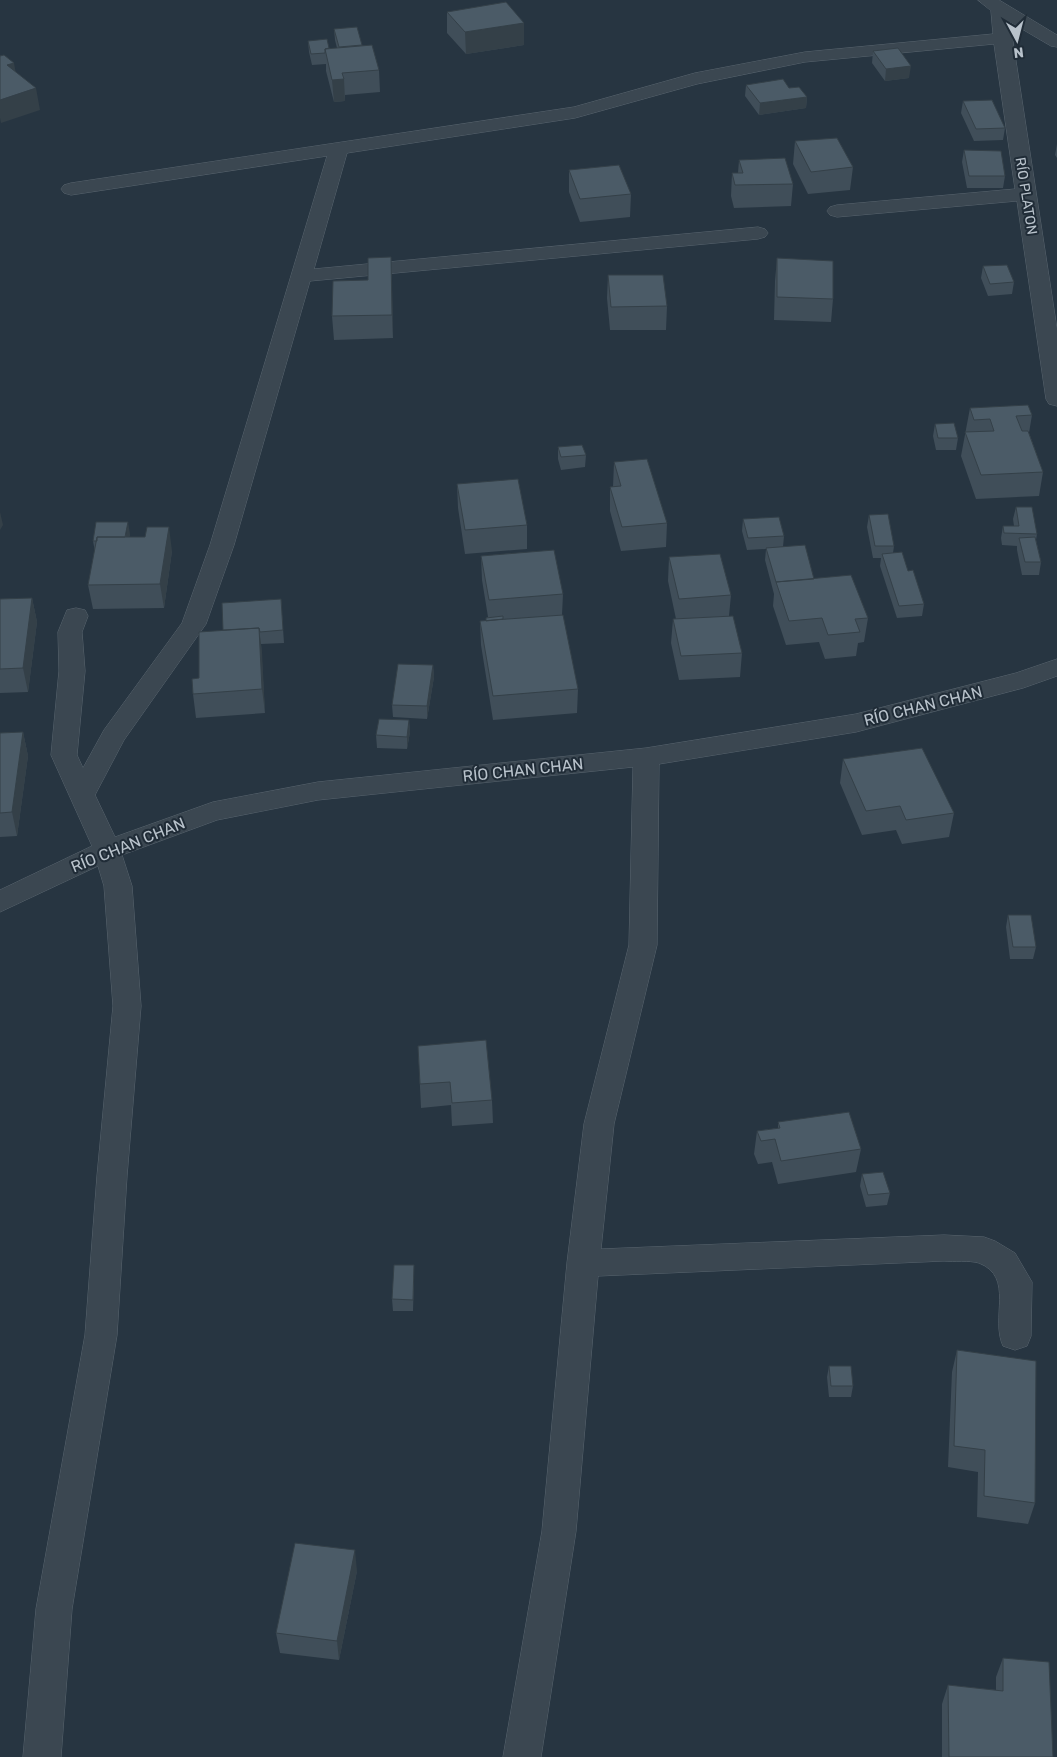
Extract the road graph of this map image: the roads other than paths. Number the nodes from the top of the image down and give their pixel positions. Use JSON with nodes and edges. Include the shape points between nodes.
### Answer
{"nodes":[{"id":1,"x":994,"y":5,"type":"edge"},
{"id":2,"x":1002,"y":38,"type":"junction"},
{"id":3,"x":1057,"y":42,"type":"edge"},
{"id":4,"x":339,"y":148,"type":"junction"},
{"id":5,"x":71,"y":189,"type":"dead end"},
{"id":6,"x":1026,"y":194,"type":"junction"},
{"id":7,"x":837,"y":211,"type":"dead end"},
{"id":8,"x":758,"y":233,"type":"dead end"},
{"id":9,"x":301,"y":276,"type":"junction"},
{"id":10,"x":1057,"y":399,"type":"edge"},
{"id":11,"x":76,"y":616,"type":"dead end"},
{"id":12,"x":1057,"y":667,"type":"edge"},
{"id":13,"x":646,"y":757,"type":"junction"},
{"id":14,"x":82,"y":795,"type":"junction"},
{"id":15,"x":107,"y":850,"type":"junction"},
{"id":16,"x":0,"y":902,"type":"edge"},
{"id":17,"x":583,"y":1264,"type":"junction"},
{"id":18,"x":1015,"y":1336,"type":"dead end"},
{"id":19,"x":42,"y":1757,"type":"edge"},
{"id":20,"x":522,"y":1757,"type":"edge"}],
"edges":[{"from":1,"to":2,"type":"street","name":"RÍO PLATON"},
{"from":1,"to":3,"type":"street"},
{"from":2,"to":4,"type":"street","via":[[805,56],[695,79],[575,112]]},
{"from":2,"to":6,"type":"street","name":"RÍO PLATON"},
{"from":4,"to":5,"type":"street"},
{"from":4,"to":9,"type":"street"},
{"from":6,"to":7,"type":"street"},
{"from":6,"to":10,"type":"street","name":"RÍO PLATON"},
{"from":8,"to":9,"type":"street"},
{"from":9,"to":14,"type":"street","via":[[222,545],[194,624],[113,736]]},
{"from":11,"to":14,"type":"street","via":[[70,632],[72,670],[64,755]]},
{"from":12,"to":13,"type":"street","name":"RÍO CHAN CHAN","via":[[1023,680],[856,723]]},
{"from":13,"to":15,"type":"street","name":"RÍO CHAN CHAN","via":[[318,791],[213,811]]},
{"from":13,"to":17,"type":"street","via":[[643,944],[599,1124]]},
{"from":14,"to":15,"type":"street"},
{"from":15,"to":16,"type":"street","name":"RÍO CHAN CHAN"},
{"from":15,"to":19,"type":"street","via":[[118,886],[127,1006],[101,1335],[54,1608]]},
{"from":17,"to":18,"type":"street","via":[[944,1248],[984,1250],[1004,1263],[1016,1282]]},
{"from":17,"to":20,"type":"street","via":[[559,1531]]}]}
